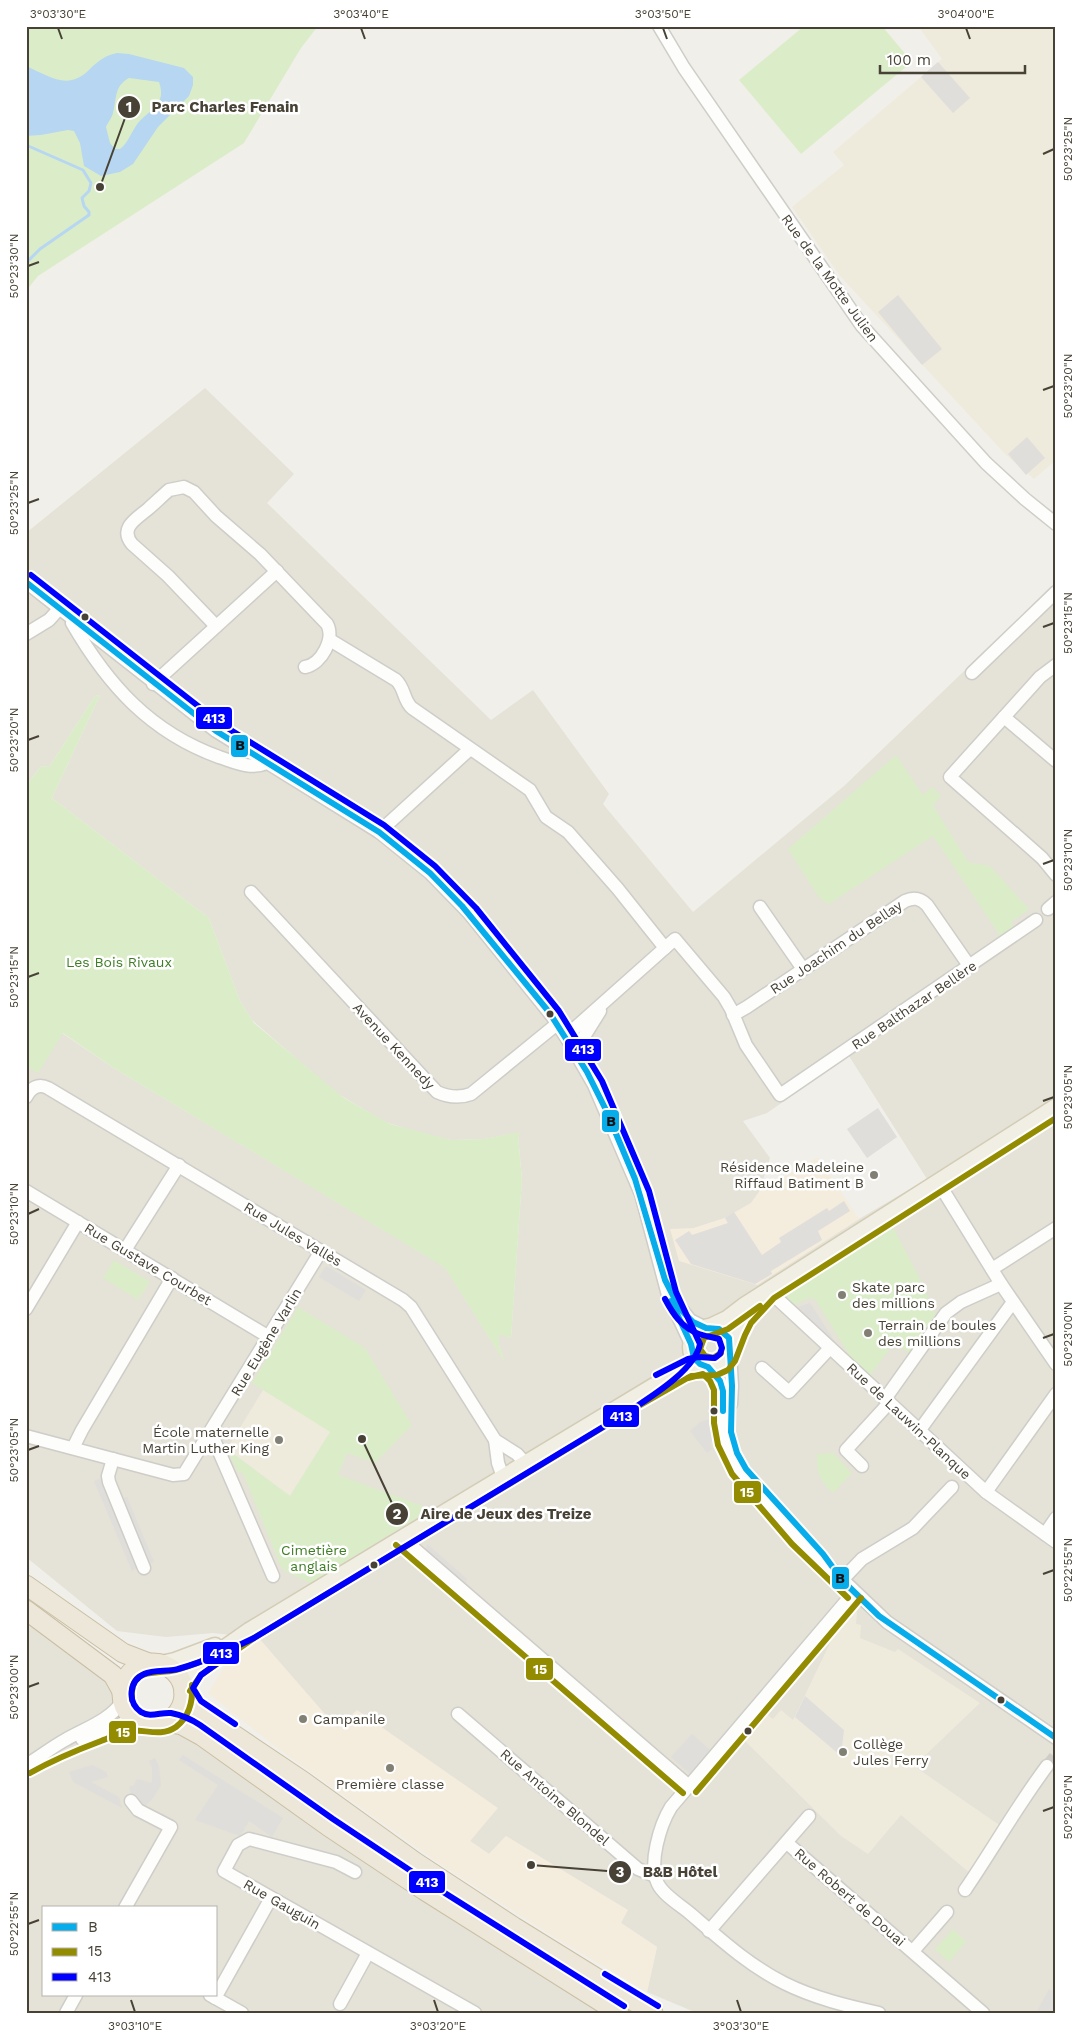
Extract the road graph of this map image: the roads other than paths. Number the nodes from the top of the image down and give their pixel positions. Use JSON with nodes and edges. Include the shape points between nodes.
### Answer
{"nodes":[{"id":1,"x":659,"y":26,"type":"edge"},
{"id":2,"x":1056,"y":524,"type":"edge"},
{"id":3,"x":277,"y":571,"type":"junction"},
{"id":4,"x":26,"y":582,"type":"edge"},
{"id":5,"x":1056,"y":592,"type":"edge"},
{"id":6,"x":64,"y":612,"type":"junction"},
{"id":7,"x":216,"y":626,"type":"junction"},
{"id":8,"x":26,"y":634,"type":"edge"},
{"id":9,"x":330,"y":640,"type":"junction"},
{"id":10,"x":1056,"y":665,"type":"edge"},
{"id":11,"x":306,"y":666,"type":"dead end"},
{"id":12,"x":972,"y":673,"type":"dead end"},
{"id":13,"x":153,"y":684,"type":"junction"},
{"id":14,"x":1004,"y":717,"type":"junction"},
{"id":15,"x":470,"y":749,"type":"junction"},
{"id":16,"x":1056,"y":761,"type":"edge"},
{"id":17,"x":267,"y":763,"type":"junction"},
{"id":18,"x":379,"y":832,"type":"junction"},
{"id":19,"x":1056,"y":875,"type":"edge"},
{"id":20,"x":251,"y":892,"type":"dead end"},
{"id":21,"x":760,"y":907,"type":"dead end"},
{"id":22,"x":1036,"y":920,"type":"dead end"},
{"id":23,"x":665,"y":948,"type":"junction"},
{"id":24,"x":970,"y":966,"type":"junction"},
{"id":25,"x":803,"y":969,"type":"junction"},
{"id":26,"x":606,"y":1001,"type":"junction"},
{"id":27,"x":734,"y":1015,"type":"junction"},
{"id":28,"x":558,"y":1024,"type":"junction"},
{"id":29,"x":566,"y":1036,"type":"junction"},
{"id":30,"x":576,"y":1052,"type":"junction"},
{"id":31,"x":26,"y":1097,"type":"edge"},
{"id":32,"x":1056,"y":1107,"type":"edge"},
{"id":33,"x":179,"y":1165,"type":"junction"},
{"id":34,"x":938,"y":1182,"type":"junction"},
{"id":35,"x":26,"y":1191,"type":"edge"},
{"id":36,"x":78,"y":1222,"type":"junction"},
{"id":37,"x":1056,"y":1228,"type":"edge"},
{"id":38,"x":125,"y":1250,"type":"junction"},
{"id":39,"x":321,"y":1251,"type":"junction"},
{"id":40,"x":992,"y":1269,"type":"junction"},
{"id":41,"x":662,"y":1271,"type":"junction"},
{"id":42,"x":172,"y":1278,"type":"junction"},
{"id":43,"x":1001,"y":1284,"type":"junction"},
{"id":44,"x":769,"y":1291,"type":"junction"},
{"id":45,"x":1013,"y":1302,"type":"junction"},
{"id":46,"x":26,"y":1309,"type":"edge"},
{"id":47,"x":708,"y":1327,"type":"junction"},
{"id":48,"x":269,"y":1337,"type":"junction"},
{"id":49,"x":691,"y":1345,"type":"junction"},
{"id":50,"x":830,"y":1348,"type":"junction"},
{"id":51,"x":730,"y":1350,"type":"junction"},
{"id":52,"x":1056,"y":1364,"type":"edge"},
{"id":53,"x":705,"y":1366,"type":"junction"},
{"id":54,"x":762,"y":1368,"type":"dead end"},
{"id":55,"x":1056,"y":1394,"type":"edge"},
{"id":56,"x":887,"y":1401,"type":"junction"},
{"id":57,"x":626,"y":1403,"type":"junction"},
{"id":58,"x":918,"y":1431,"type":"junction"},
{"id":59,"x":211,"y":1434,"type":"junction"},
{"id":60,"x":26,"y":1436,"type":"edge"},
{"id":61,"x":496,"y":1440,"type":"junction"},
{"id":62,"x":73,"y":1448,"type":"junction"},
{"id":63,"x":112,"y":1459,"type":"junction"},
{"id":64,"x":525,"y":1464,"type":"junction"},
{"id":65,"x":862,"y":1466,"type":"dead end"},
{"id":66,"x":503,"y":1477,"type":"junction"},
{"id":67,"x":952,"y":1487,"type":"dead end"},
{"id":68,"x":986,"y":1492,"type":"junction"},
{"id":69,"x":1056,"y":1518,"type":"edge"},
{"id":70,"x":1044,"y":1534,"type":"junction"},
{"id":71,"x":402,"y":1538,"type":"junction"},
{"id":72,"x":1056,"y":1542,"type":"edge"},
{"id":73,"x":144,"y":1568,"type":"dead end"},
{"id":74,"x":273,"y":1576,"type":"dead end"},
{"id":75,"x":842,"y":1580,"type":"junction"},
{"id":76,"x":26,"y":1585,"type":"edge"},
{"id":77,"x":854,"y":1592,"type":"junction"},
{"id":78,"x":26,"y":1610,"type":"edge"},
{"id":79,"x":249,"y":1631,"type":"junction"},
{"id":80,"x":155,"y":1664,"type":"junction"},
{"id":81,"x":183,"y":1689,"type":"junction"},
{"id":82,"x":123,"y":1696,"type":"junction"},
{"id":83,"x":458,"y":1714,"type":"dead end"},
{"id":84,"x":139,"y":1721,"type":"junction"},
{"id":85,"x":165,"y":1722,"type":"junction"},
{"id":86,"x":1056,"y":1738,"type":"edge"},
{"id":87,"x":43,"y":1755,"type":"junction"},
{"id":88,"x":26,"y":1765,"type":"edge"},
{"id":89,"x":1047,"y":1766,"type":"tunnel mouth"},
{"id":90,"x":689,"y":1786,"type":"junction"},
{"id":91,"x":131,"y":1801,"type":"dead end"},
{"id":92,"x":809,"y":1816,"type":"dead end"},
{"id":93,"x":787,"y":1843,"type":"junction"},
{"id":94,"x":355,"y":1872,"type":"dead end"},
{"id":95,"x":655,"y":1876,"type":"junction"},
{"id":96,"x":965,"y":1890,"type":"dead end"},
{"id":97,"x":271,"y":1898,"type":"junction"},
{"id":98,"x":126,"y":1906,"type":"edge"},
{"id":99,"x":947,"y":1912,"type":"dead end"},
{"id":100,"x":710,"y":1931,"type":"junction"},
{"id":101,"x":913,"y":1951,"type":"junction"},
{"id":102,"x":368,"y":1953,"type":"junction"},
{"id":103,"x":218,"y":1988,"type":"edge"},
{"id":104,"x":75,"y":1996,"type":"edge"},
{"id":105,"x":213,"y":1997,"type":"edge"},
{"id":106,"x":340,"y":2004,"type":"dead end"},
{"id":107,"x":975,"y":2011,"type":"edge"},
{"id":108,"x":66,"y":2013,"type":"edge"},
{"id":109,"x":242,"y":2013,"type":"edge"},
{"id":110,"x":475,"y":2013,"type":"edge"},
{"id":111,"x":619,"y":2013,"type":"edge"},
{"id":112,"x":653,"y":2013,"type":"edge"},
{"id":113,"x":879,"y":2013,"type":"edge"}],
"edges":[{"from":1,"to":2,"type":"street","name":"Rue de la Motte Julien","via":[[680,63],[862,326],[991,467]]},
{"from":3,"to":7,"type":"street"},
{"from":3,"to":7,"type":"street","via":[[188,488],[173,488],[132,520],[127,530],[130,542]]},
{"from":3,"to":9,"type":"street","via":[[327,624]]},
{"from":4,"to":6,"type":"street"},
{"from":5,"to":12,"type":"street"},
{"from":6,"to":8,"type":"street"},
{"from":6,"to":13,"type":"street"},
{"from":6,"to":17,"type":"street","via":[[122,694],[156,725],[191,746],[215,755],[248,766]]},
{"from":7,"to":13,"type":"street"},
{"from":9,"to":11,"type":"street","via":[[316,662]]},
{"from":9,"to":15,"type":"street","via":[[396,680],[409,705]]},
{"from":10,"to":14,"type":"street","via":[[1040,677]]},
{"from":13,"to":17,"type":"street","via":[[216,731]]},
{"from":14,"to":16,"type":"street"},
{"from":14,"to":19,"type":"street","via":[[950,777],[1039,855]]},
{"from":15,"to":18,"type":"street"},
{"from":15,"to":23,"type":"street","via":[[530,790],[546,817],[564,828]]},
{"from":17,"to":18,"type":"street"},
{"from":18,"to":28,"type":"street","via":[[422,866],[459,902]]},
{"from":20,"to":28,"type":"street","name":"Avenue Kennedy","via":[[437,1092],[452,1096],[471,1094]]},
{"from":21,"to":25,"type":"street"},
{"from":22,"to":24,"type":"street","name":"Rue Balthazar Bellère"},
{"from":23,"to":26,"type":"street"},
{"from":23,"to":27,"type":"street","via":[[675,939],[716,987]]},
{"from":24,"to":25,"type":"street","name":"Rue Joachim du Bellay","via":[[927,905],[921,899],[913,898]]},
{"from":24,"to":27,"type":"street","name":"Rue Balthazar Bellère","via":[[780,1096],[746,1044]]},
{"from":25,"to":27,"type":"street","name":"Rue Joachim du Bellay"},
{"from":26,"to":29,"type":"street"},
{"from":26,"to":30,"type":"street"},
{"from":28,"to":29,"type":"street"},
{"from":29,"to":30,"type":"street"},
{"from":30,"to":41,"type":"street","via":[[606,1110],[635,1179]]},
{"from":31,"to":33,"type":"street","name":"Rue Jules Vallès","via":[[36,1086],[48,1088]]},
{"from":32,"to":34,"type":"main road"},
{"from":33,"to":38,"type":"street"},
{"from":33,"to":39,"type":"street","name":"Rue Jules Vallès"},
{"from":34,"to":40,"type":"street"},
{"from":34,"to":44,"type":"main road"},
{"from":35,"to":36,"type":"street","name":"Rue Gustave Courbet"},
{"from":36,"to":38,"type":"street","name":"Rue Gustave Courbet"},
{"from":36,"to":46,"type":"street"},
{"from":37,"to":40,"type":"street"},
{"from":38,"to":42,"type":"street","name":"Rue Gustave Courbet"},
{"from":39,"to":48,"type":"street","name":"Rue Eugène Varlin"},
{"from":39,"to":61,"type":"street","name":"Rue Jules Vallès","via":[[400,1297],[411,1307]]},
{"from":40,"to":43,"type":"street"},
{"from":41,"to":47,"type":"street","via":[[683,1313],[693,1322]]},
{"from":41,"to":49,"type":"street","via":[[671,1302]]},
{"from":42,"to":48,"type":"street","name":"Rue Gustave Courbet"},
{"from":42,"to":62,"type":"street"},
{"from":43,"to":45,"type":"street"},
{"from":43,"to":56,"type":"street","via":[[960,1302],[946,1313]]},
{"from":44,"to":47,"type":"main road"},
{"from":44,"to":50,"type":"street","name":"Rue de Lauwin-Planque"},
{"from":44,"to":51,"type":"main road","via":[[748,1312]]},
{"from":45,"to":52,"type":"street"},
{"from":45,"to":58,"type":"street"},
{"from":47,"to":49,"type":"main road","via":[[696,1333]]},
{"from":47,"to":51,"type":"main road","via":[[724,1332],[729,1338]]},
{"from":48,"to":59,"type":"street","name":"Rue Eugène Varlin"},
{"from":49,"to":53,"type":"main road","via":[[694,1358]]},
{"from":49,"to":57,"type":"main road","via":[[667,1372]]},
{"from":50,"to":54,"type":"street","via":[[789,1392]]},
{"from":50,"to":56,"type":"street","name":"Rue de Lauwin-Planque"},
{"from":51,"to":53,"type":"main road","via":[[722,1364]]},
{"from":51,"to":75,"type":"street","via":[[730,1426],[739,1458]]},
{"from":53,"to":57,"type":"main road","via":[[688,1368]]},
{"from":53,"to":75,"type":"street","via":[[717,1376],[723,1388],[725,1436],[739,1469],[799,1538]]},
{"from":55,"to":68,"type":"street"},
{"from":56,"to":58,"type":"street","name":"Rue de Lauwin-Planque"},
{"from":56,"to":65,"type":"street","via":[[846,1450]]},
{"from":57,"to":64,"type":"main road"},
{"from":58,"to":68,"type":"street","name":"Rue de Lauwin-Planque"},
{"from":59,"to":63,"type":"street","name":"Rue Eugène Varlin","via":[[189,1469],[180,1476]]},
{"from":59,"to":74,"type":"street"},
{"from":60,"to":62,"type":"street","name":"Rue Eugène Varlin"},
{"from":61,"to":64,"type":"street","name":"Rue Jules Vallès","via":[[517,1454]]},
{"from":61,"to":66,"type":"street","name":"Rue Jules Vallès"},
{"from":62,"to":63,"type":"street","name":"Rue Eugène Varlin"},
{"from":63,"to":73,"type":"street","via":[[109,1482]]},
{"from":64,"to":66,"type":"main road"},
{"from":66,"to":71,"type":"main road"},
{"from":67,"to":75,"type":"street","via":[[913,1528],[862,1559]]},
{"from":68,"to":70,"type":"street","name":"Rue de Lauwin-Planque"},
{"from":69,"to":70,"type":"street"},
{"from":70,"to":72,"type":"street","name":"Rue de Lauwin-Planque"},
{"from":71,"to":79,"type":"main road"},
{"from":71,"to":90,"type":"street"},
{"from":75,"to":77,"type":"street"},
{"from":76,"to":80,"type":"highway","via":[[123,1653]]},
{"from":77,"to":86,"type":"street","via":[[902,1634]]},
{"from":77,"to":90,"type":"street"},
{"from":78,"to":82,"type":"highway","via":[[112,1675]]},
{"from":79,"to":80,"type":"main road","via":[[201,1652]]},
{"from":79,"to":81,"type":"main road","via":[[195,1669]]},
{"from":80,"to":81,"type":"highway","via":[[175,1672]]},
{"from":80,"to":82,"type":"highway","via":[[139,1666],[131,1672],[125,1681]]},
{"from":81,"to":85,"type":"highway","via":[[178,1712]]},
{"from":81,"to":112,"type":"highway","via":[[202,1713],[416,1862]]},
{"from":82,"to":84,"type":"highway","via":[[129,1713]]},
{"from":82,"to":87,"type":"street","via":[[117,1709],[105,1719]]},
{"from":83,"to":95,"type":"street","name":"Rue Antoine Blondel","via":[[638,1869]]},
{"from":84,"to":85,"type":"highway","via":[[152,1725]]},
{"from":84,"to":87,"type":"street","via":[[124,1723]]},
{"from":85,"to":111,"type":"highway","via":[[202,1736],[424,1890]]},
{"from":87,"to":88,"type":"street"},
{"from":89,"to":96,"type":"street","via":[[1024,1796]]},
{"from":90,"to":95,"type":"street","via":[[671,1807],[661,1827]]},
{"from":91,"to":98,"type":"street","via":[[138,1810],[171,1827]]},
{"from":92,"to":93,"type":"street"},
{"from":93,"to":100,"type":"street"},
{"from":93,"to":101,"type":"street","name":"Rue Robert de Douai"},
{"from":94,"to":97,"type":"street","name":"Rue Gauguin","via":[[336,1862],[263,1842],[242,1841],[224,1871]]},
{"from":95,"to":100,"type":"street","name":"Rue Antoine Blondel","via":[[662,1889]]},
{"from":97,"to":102,"type":"street","name":"Rue Gauguin"},
{"from":97,"to":103,"type":"street"},
{"from":99,"to":101,"type":"street","name":"Rue Robert de Douai"},
{"from":100,"to":113,"type":"street","name":"Rue Antoine Blondel","via":[[786,1984],[832,2001]]},
{"from":101,"to":107,"type":"street","name":"Rue Robert de Douai"},
{"from":102,"to":106,"type":"street"},
{"from":102,"to":110,"type":"street","name":"Rue Gauguin"},
{"from":104,"to":108,"type":"street"},
{"from":105,"to":109,"type":"street"}]}
